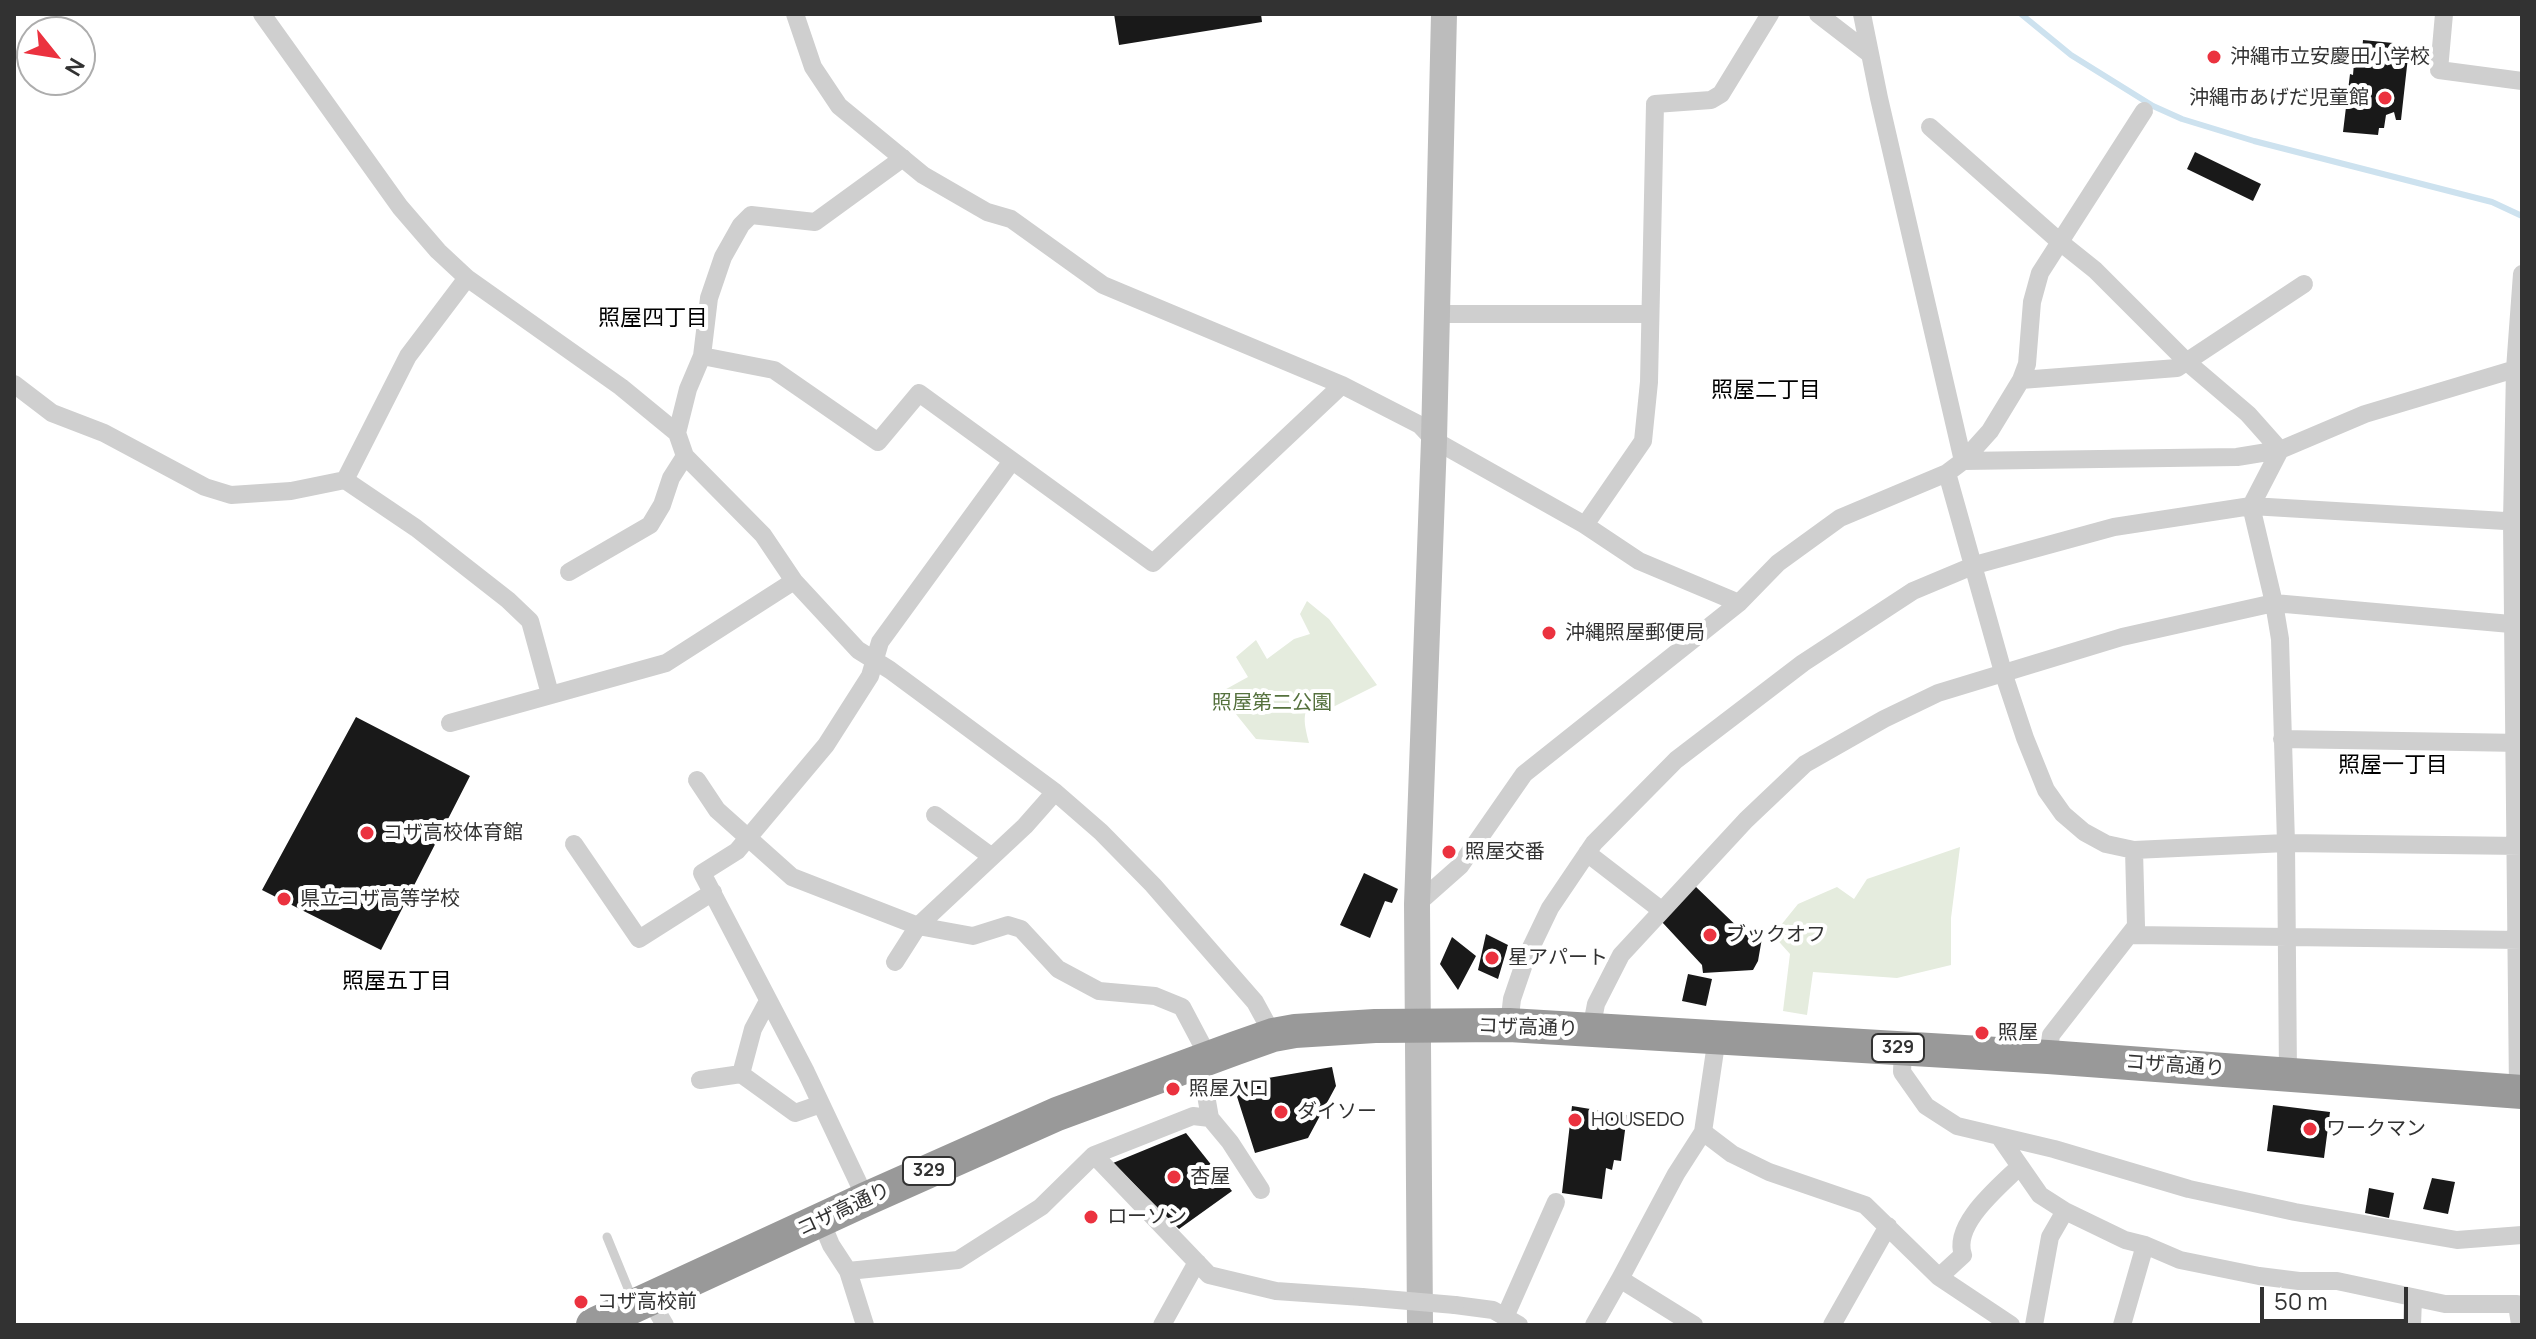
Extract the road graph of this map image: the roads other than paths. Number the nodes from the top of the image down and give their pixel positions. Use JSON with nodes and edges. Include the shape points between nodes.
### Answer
{"nodes":[{"id":1,"x":262,"y":14,"type":"edge"},
{"id":2,"x":795,"y":14,"type":"edge"},
{"id":3,"x":1444,"y":14,"type":"edge"},
{"id":4,"x":1770,"y":14,"type":"edge"},
{"id":5,"x":1818,"y":14,"type":"edge"},
{"id":6,"x":1862,"y":14,"type":"edge"},
{"id":7,"x":2444,"y":14,"type":"edge"},
{"id":8,"x":1870,"y":54,"type":"junction"},
{"id":9,"x":2522,"y":81,"type":"edge"},
{"id":10,"x":2144,"y":111,"type":"dead end"},
{"id":11,"x":1930,"y":127,"type":"dead end"},
{"id":12,"x":903,"y":158,"type":"junction"},
{"id":13,"x":2060,"y":242,"type":"junction"},
{"id":14,"x":2522,"y":274,"type":"edge"},
{"id":15,"x":467,"y":278,"type":"junction"},
{"id":16,"x":2304,"y":284,"type":"dead end"},
{"id":17,"x":1437,"y":314,"type":"junction"},
{"id":18,"x":1649,"y":314,"type":"junction"},
{"id":19,"x":702,"y":356,"type":"junction"},
{"id":20,"x":2187,"y":362,"type":"junction"},
{"id":21,"x":2518,"y":368,"type":"edge"},
{"id":22,"x":2021,"y":380,"type":"junction"},
{"id":23,"x":14,"y":384,"type":"edge"},
{"id":24,"x":1342,"y":385,"type":"junction"},
{"id":25,"x":677,"y":433,"type":"junction"},
{"id":26,"x":1434,"y":440,"type":"junction"},
{"id":27,"x":2280,"y":450,"type":"junction"},
{"id":28,"x":685,"y":456,"type":"junction"},
{"id":29,"x":1012,"y":461,"type":"junction"},
{"id":30,"x":1963,"y":461,"type":"junction"},
{"id":31,"x":1947,"y":473,"type":"junction"},
{"id":32,"x":345,"y":480,"type":"junction"},
{"id":33,"x":2251,"y":506,"type":"junction"},
{"id":34,"x":2517,"y":522,"type":"edge"},
{"id":35,"x":1585,"y":525,"type":"junction"},
{"id":36,"x":1975,"y":565,"type":"junction"},
{"id":37,"x":569,"y":572,"type":"dead end"},
{"id":38,"x":794,"y":581,"type":"junction"},
{"id":39,"x":1739,"y":603,"type":"junction"},
{"id":40,"x":2274,"y":603,"type":"junction"},
{"id":41,"x":2518,"y":624,"type":"edge"},
{"id":42,"x":874,"y":661,"type":"junction"},
{"id":43,"x":2003,"y":672,"type":"junction"},
{"id":44,"x":550,"y":694,"type":"junction"},
{"id":45,"x":450,"y":723,"type":"dead end"},
{"id":46,"x":2282,"y":739,"type":"junction"},
{"id":47,"x":2519,"y":743,"type":"edge"},
{"id":48,"x":697,"y":780,"type":"dead end"},
{"id":49,"x":1055,"y":792,"type":"junction"},
{"id":50,"x":935,"y":815,"type":"dead end"},
{"id":51,"x":748,"y":837,"type":"junction"},
{"id":52,"x":2286,"y":843,"type":"junction"},
{"id":53,"x":574,"y":844,"type":"dead end"},
{"id":54,"x":2519,"y":846,"type":"edge"},
{"id":55,"x":2130,"y":849,"type":"junction"},
{"id":56,"x":1587,"y":853,"type":"junction"},
{"id":57,"x":992,"y":857,"type":"junction"},
{"id":58,"x":713,"y":892,"type":"junction"},
{"id":59,"x":1417,"y":904,"type":"junction"},
{"id":60,"x":1661,"y":910,"type":"junction"},
{"id":61,"x":918,"y":926,"type":"junction"},
{"id":62,"x":2132,"y":935,"type":"junction"},
{"id":63,"x":2287,"y":938,"type":"junction"},
{"id":64,"x":2519,"y":940,"type":"edge"},
{"id":65,"x":895,"y":962,"type":"dead end"},
{"id":66,"x":768,"y":1001,"type":"junction"},
{"id":67,"x":1509,"y":1025,"type":"junction"},
{"id":68,"x":1417,"y":1026,"type":"junction"},
{"id":69,"x":1591,"y":1030,"type":"junction"},
{"id":70,"x":1273,"y":1035,"type":"junction"},
{"id":71,"x":1717,"y":1037,"type":"junction"},
{"id":72,"x":1903,"y":1049,"type":"junction"},
{"id":73,"x":2048,"y":1057,"type":"junction"},
{"id":74,"x":1204,"y":1059,"type":"junction"},
{"id":75,"x":741,"y":1074,"type":"junction"},
{"id":76,"x":2288,"y":1075,"type":"junction"},
{"id":77,"x":700,"y":1080,"type":"dead end"},
{"id":78,"x":2520,"y":1091,"type":"edge"},
{"id":79,"x":821,"y":1104,"type":"junction"},
{"id":80,"x":1210,"y":1118,"type":"junction"},
{"id":81,"x":1703,"y":1132,"type":"junction"},
{"id":82,"x":1999,"y":1136,"type":"junction"},
{"id":83,"x":1094,"y":1155,"type":"junction"},
{"id":84,"x":2020,"y":1166,"type":"junction"},
{"id":85,"x":1261,"y":1190,"type":"dead end"},
{"id":86,"x":866,"y":1199,"type":"junction"},
{"id":87,"x":1556,"y":1202,"type":"dead end"},
{"id":88,"x":2065,"y":1211,"type":"junction"},
{"id":89,"x":821,"y":1221,"type":"junction"},
{"id":90,"x":1888,"y":1226,"type":"junction"},
{"id":91,"x":2522,"y":1235,"type":"edge"},
{"id":92,"x":607,"y":1237,"type":"dead end"},
{"id":93,"x":2145,"y":1245,"type":"junction"},
{"id":94,"x":1197,"y":1262,"type":"junction"},
{"id":95,"x":848,"y":1271,"type":"junction"},
{"id":96,"x":1939,"y":1277,"type":"junction"},
{"id":97,"x":1620,"y":1279,"type":"junction"},
{"id":98,"x":2413,"y":1299,"type":"junction"},
{"id":99,"x":650,"y":1309,"type":"edge"},
{"id":100,"x":1512,"y":1321,"type":"edge"},
{"id":101,"x":593,"y":1325,"type":"edge"},
{"id":102,"x":865,"y":1325,"type":"edge"},
{"id":103,"x":1162,"y":1325,"type":"edge"},
{"id":104,"x":1420,"y":1325,"type":"edge"},
{"id":105,"x":1594,"y":1325,"type":"edge"},
{"id":106,"x":1694,"y":1325,"type":"edge"},
{"id":107,"x":1832,"y":1325,"type":"edge"},
{"id":108,"x":2011,"y":1325,"type":"edge"},
{"id":109,"x":2034,"y":1325,"type":"edge"},
{"id":110,"x":2122,"y":1325,"type":"edge"},
{"id":111,"x":2412,"y":1325,"type":"edge"},
{"id":112,"x":2520,"y":1325,"type":"edge"}],
"edges":[{"from":1,"to":15,"type":"street","via":[[400,207]]},
{"from":2,"to":12,"type":"street","via":[[813,67],[839,106]]},
{"from":3,"to":17,"type":"street"},
{"from":4,"to":18,"type":"street","via":[[1721,94],[1711,100],[1655,104]]},
{"from":5,"to":8,"type":"street"},
{"from":6,"to":8,"type":"street"},
{"from":7,"to":9,"type":"street","via":[[2439,70]]},
{"from":8,"to":30,"type":"street"},
{"from":10,"to":13,"type":"street"},
{"from":11,"to":13,"type":"street"},
{"from":12,"to":19,"type":"street","via":[[815,222],[751,215],[723,257],[709,298]]},
{"from":12,"to":24,"type":"street","via":[[987,212],[1011,219],[1103,285]]},
{"from":13,"to":20,"type":"street"},
{"from":13,"to":22,"type":"street","via":[[2036,287]]},
{"from":14,"to":21,"type":"street"},
{"from":15,"to":25,"type":"street"},
{"from":15,"to":32,"type":"street","via":[[408,356]]},
{"from":16,"to":20,"type":"street"},
{"from":17,"to":18,"type":"street"},
{"from":17,"to":26,"type":"street"},
{"from":18,"to":35,"type":"street","via":[[1643,441]]},
{"from":19,"to":25,"type":"street"},
{"from":19,"to":29,"type":"street","via":[[774,370],[878,442],[919,393]]},
{"from":20,"to":22,"type":"street","via":[[2177,368]]},
{"from":20,"to":27,"type":"street","via":[[2248,414]]},
{"from":21,"to":27,"type":"street","via":[[2365,414]]},
{"from":21,"to":34,"type":"street"},
{"from":22,"to":30,"type":"street","via":[[1990,431]]},
{"from":23,"to":32,"type":"street","via":[[52,413],[231,495]]},
{"from":24,"to":26,"type":"street","via":[[1420,425]]},
{"from":24,"to":29,"type":"street","via":[[1153,563]]},
{"from":25,"to":28,"type":"street"},
{"from":26,"to":35,"type":"street"},
{"from":26,"to":59,"type":"street"},
{"from":27,"to":30,"type":"street","via":[[2237,457]]},
{"from":27,"to":33,"type":"street"},
{"from":28,"to":37,"type":"street","via":[[650,525]]},
{"from":28,"to":38,"type":"street","via":[[763,535]]},
{"from":29,"to":42,"type":"street","via":[[880,642]]},
{"from":30,"to":31,"type":"street"},
{"from":31,"to":36,"type":"street"},
{"from":31,"to":39,"type":"street","via":[[1840,518],[1778,563]]},
{"from":32,"to":44,"type":"street","via":[[416,528],[530,621]]},
{"from":33,"to":34,"type":"street"},
{"from":33,"to":36,"type":"street","via":[[2114,527]]},
{"from":33,"to":40,"type":"street"},
{"from":34,"to":41,"type":"street"},
{"from":35,"to":39,"type":"street","via":[[1639,561]]},
{"from":36,"to":43,"type":"street"},
{"from":36,"to":56,"type":"street","via":[[1913,591],[1803,663],[1676,760]]},
{"from":38,"to":42,"type":"street"},
{"from":38,"to":44,"type":"street","via":[[666,663]]},
{"from":39,"to":59,"type":"street","via":[[1524,774],[1460,866]]},
{"from":40,"to":41,"type":"street"},
{"from":40,"to":43,"type":"street","via":[[2122,637]]},
{"from":40,"to":46,"type":"street"},
{"from":41,"to":47,"type":"street"},
{"from":42,"to":49,"type":"street"},
{"from":42,"to":51,"type":"street","via":[[859,696],[826,745]]},
{"from":43,"to":55,"type":"street","via":[[2046,790],[2063,814],[2106,844]]},
{"from":43,"to":60,"type":"street","via":[[1938,693],[1805,764]]},
{"from":44,"to":45,"type":"street"},
{"from":46,"to":47,"type":"street"},
{"from":46,"to":52,"type":"street"},
{"from":47,"to":54,"type":"street"},
{"from":48,"to":51,"type":"street","via":[[717,810]]},
{"from":49,"to":57,"type":"street"},
{"from":49,"to":70,"type":"street","via":[[1153,885],[1255,1002]]},
{"from":50,"to":57,"type":"street"},
{"from":51,"to":58,"type":"street","via":[[737,851],[702,873]]},
{"from":51,"to":61,"type":"street","via":[[792,877]]},
{"from":52,"to":54,"type":"street"},
{"from":52,"to":55,"type":"street"},
{"from":52,"to":63,"type":"street"},
{"from":53,"to":58,"type":"street","via":[[639,939]]},
{"from":54,"to":64,"type":"street"},
{"from":55,"to":62,"type":"street","via":[[2136,926]]},
{"from":56,"to":60,"type":"street"},
{"from":56,"to":67,"type":"street","via":[[1550,908],[1526,958]]},
{"from":57,"to":61,"type":"street"},
{"from":58,"to":66,"type":"street"},
{"from":59,"to":68,"type":"street"},
{"from":60,"to":69,"type":"street","via":[[1621,955],[1596,1004]]},
{"from":61,"to":65,"type":"street"},
{"from":61,"to":74,"type":"street","via":[[973,936],[1008,925],[1021,929],[1058,969],[1099,991],[1155,996],[1182,1007]]},
{"from":62,"to":63,"type":"street"},
{"from":62,"to":73,"type":"street","via":[[2051,1035]]},
{"from":63,"to":64,"type":"street"},
{"from":63,"to":76,"type":"street"},
{"from":64,"to":78,"type":"street"},
{"from":66,"to":75,"type":"street","via":[[753,1029]]},
{"from":66,"to":79,"type":"street"},
{"from":67,"to":68,"type":"highway","name":"コザ高通り","number":"329"},
{"from":67,"to":69,"type":"highway","name":"コザ高通り","number":"329"},
{"from":68,"to":70,"type":"highway","name":"コザ高通り","number":"329"},
{"from":68,"to":104,"type":"street"},
{"from":69,"to":71,"type":"highway","name":"コザ高通り","number":"329"},
{"from":70,"to":74,"type":"highway","name":"コザ高通り","number":"329"},
{"from":71,"to":72,"type":"highway","name":"コザ高通り","number":"329"},
{"from":71,"to":81,"type":"street"},
{"from":72,"to":73,"type":"highway","name":"コザ高通り","number":"329"},
{"from":72,"to":82,"type":"street","via":[[1902,1072],[1926,1106],[1957,1126]]},
{"from":73,"to":76,"type":"highway","name":"コザ高通り","number":"329"},
{"from":74,"to":80,"type":"street"},
{"from":74,"to":86,"type":"highway","name":"コザ高通り","number":"329","via":[[1083,1103]]},
{"from":75,"to":77,"type":"street"},
{"from":75,"to":79,"type":"street","via":[[795,1113]]},
{"from":76,"to":78,"type":"highway","name":"コザ高通り","number":"329"},
{"from":79,"to":86,"type":"street"},
{"from":80,"to":83,"type":"street","via":[[1193,1116]]},
{"from":80,"to":85,"type":"street"},
{"from":81,"to":90,"type":"street","via":[[1769,1172],[1865,1205]]},
{"from":81,"to":97,"type":"street"},
{"from":82,"to":84,"type":"street"},
{"from":82,"to":91,"type":"street","via":[[2189,1189],[2295,1212],[2457,1240]]},
{"from":83,"to":94,"type":"street"},
{"from":83,"to":95,"type":"street","via":[[1041,1207],[958,1260]]},
{"from":84,"to":88,"type":"street","via":[[2040,1195]]},
{"from":84,"to":96,"type":"street","via":[[1968,1221],[1960,1247],[1963,1255]]},
{"from":86,"to":89,"type":"highway","name":"コザ高通り","number":"329"},
{"from":87,"to":100,"type":"street"},
{"from":88,"to":93,"type":"street"},
{"from":88,"to":109,"type":"street","via":[[2050,1237]]},
{"from":89,"to":95,"type":"street"},
{"from":89,"to":99,"type":"highway","name":"コザ高通り","number":"329"},
{"from":90,"to":96,"type":"street"},
{"from":90,"to":107,"type":"street"},
{"from":92,"to":99,"type":"lane"},
{"from":93,"to":98,"type":"street","via":[[2180,1260],[2259,1276],[2337,1281]]},
{"from":93,"to":110,"type":"street"},
{"from":94,"to":100,"type":"street","bridge":true,"via":[[1209,1275],[1276,1291],[1455,1305],[1493,1310]]},
{"from":94,"to":103,"type":"street"},
{"from":95,"to":102,"type":"street"},
{"from":96,"to":108,"type":"street"},
{"from":97,"to":105,"type":"street"},
{"from":97,"to":106,"type":"street"},
{"from":98,"to":111,"type":"street"},
{"from":98,"to":112,"type":"street","via":[[2517,1304]]},
{"from":99,"to":101,"type":"highway","name":"コザ高通り","number":"329"}]}
